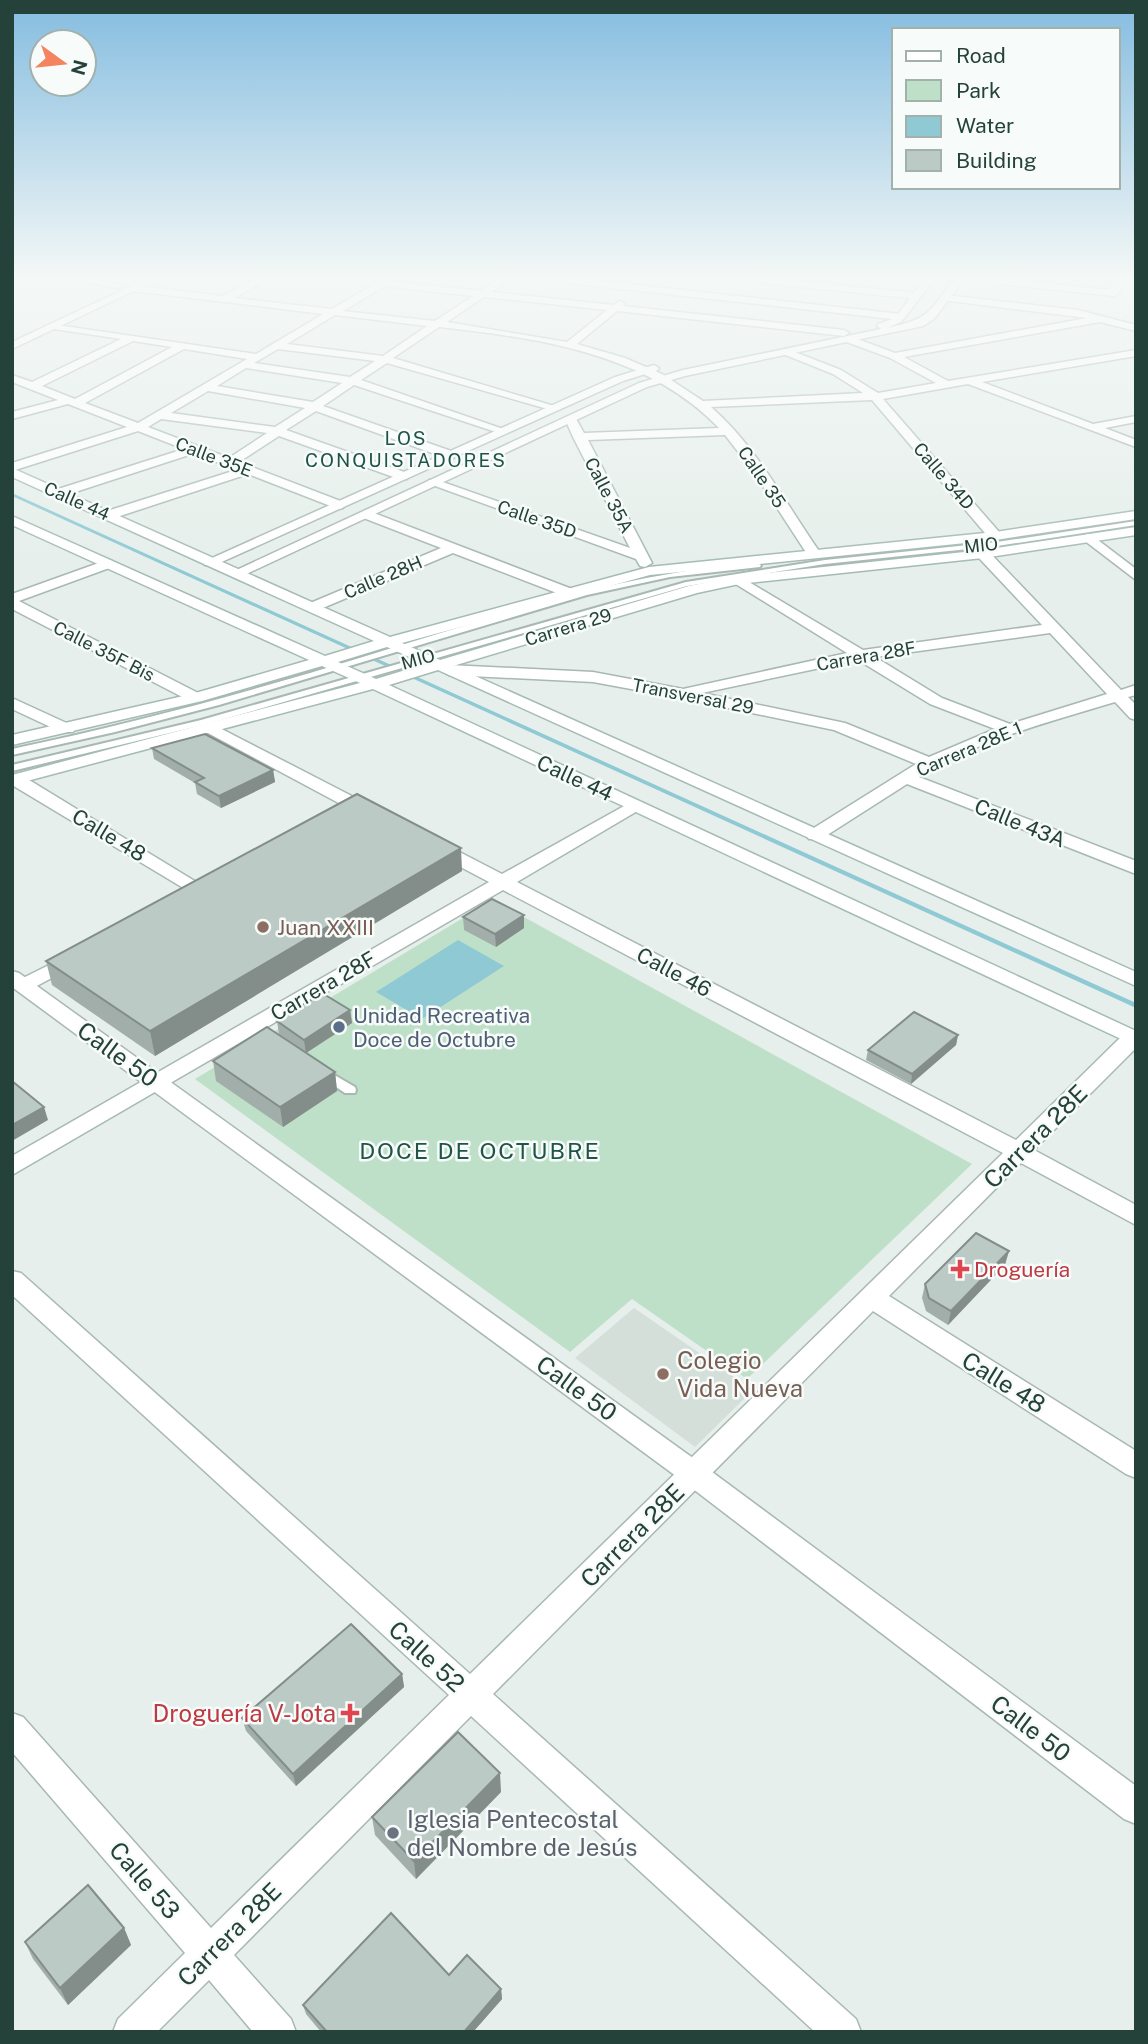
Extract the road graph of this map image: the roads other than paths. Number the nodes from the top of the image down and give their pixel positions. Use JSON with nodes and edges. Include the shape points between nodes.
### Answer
{"nodes":[{"id":1,"x":55,"y":375,"type":"edge"},
{"id":2,"x":123,"y":375,"type":"edge"},
{"id":3,"x":226,"y":375,"type":"edge"},
{"id":4,"x":314,"y":375,"type":"edge"},
{"id":5,"x":360,"y":375,"type":"edge"},
{"id":6,"x":442,"y":375,"type":"edge"},
{"id":7,"x":629,"y":375,"type":"edge"},
{"id":8,"x":655,"y":375,"type":"edge"},
{"id":9,"x":675,"y":375,"type":"edge"},
{"id":10,"x":842,"y":375,"type":"edge"},
{"id":11,"x":929,"y":375,"type":"edge"},
{"id":12,"x":996,"y":375,"type":"edge"},
{"id":13,"x":619,"y":379,"type":"junction"},
{"id":14,"x":663,"y":379,"type":"junction"},
{"id":15,"x":14,"y":380,"type":"edge"},
{"id":16,"x":967,"y":380,"type":"junction"},
{"id":17,"x":352,"y":381,"type":"junction"},
{"id":18,"x":945,"y":384,"type":"junction"},
{"id":19,"x":643,"y":385,"type":"junction"},
{"id":20,"x":33,"y":386,"type":"junction"},
{"id":21,"x":206,"y":387,"type":"junction"},
{"id":22,"x":875,"y":396,"type":"junction"},
{"id":23,"x":72,"y":401,"type":"junction"},
{"id":24,"x":701,"y":404,"type":"junction"},
{"id":25,"x":314,"y":407,"type":"junction"},
{"id":26,"x":555,"y":408,"type":"junction"},
{"id":27,"x":159,"y":415,"type":"junction"},
{"id":28,"x":12,"y":416,"type":"edge"},
{"id":29,"x":571,"y":419,"type":"junction"},
{"id":30,"x":1136,"y":419,"type":"edge"},
{"id":31,"x":139,"y":427,"type":"junction"},
{"id":32,"x":1093,"y":428,"type":"junction"},
{"id":33,"x":277,"y":431,"type":"junction"},
{"id":34,"x":503,"y":431,"type":"junction"},
{"id":35,"x":730,"y":431,"type":"junction"},
{"id":36,"x":579,"y":437,"type":"junction"},
{"id":37,"x":1136,"y":444,"type":"edge"},
{"id":38,"x":195,"y":449,"type":"junction"},
{"id":39,"x":450,"y":455,"type":"junction"},
{"id":40,"x":230,"y":463,"type":"junction"},
{"id":41,"x":12,"y":470,"type":"edge"},
{"id":42,"x":248,"y":470,"type":"junction"},
{"id":43,"x":403,"y":476,"type":"junction"},
{"id":44,"x":433,"y":483,"type":"junction"},
{"id":45,"x":60,"y":493,"type":"junction"},
{"id":46,"x":338,"y":505,"type":"junction"},
{"id":47,"x":366,"y":514,"type":"junction"},
{"id":48,"x":109,"y":515,"type":"junction"},
{"id":49,"x":1136,"y":515,"type":"edge"},
{"id":50,"x":12,"y":520,"type":"edge"},
{"id":51,"x":1136,"y":523,"type":"edge"},
{"id":52,"x":1136,"y":531,"type":"edge"},
{"id":53,"x":995,"y":536,"type":"junction"},
{"id":54,"x":1090,"y":538,"type":"junction"},
{"id":55,"x":242,"y":548,"type":"junction"},
{"id":56,"x":453,"y":548,"type":"junction"},
{"id":57,"x":983,"y":554,"type":"junction"},
{"id":58,"x":641,"y":556,"type":"junction"},
{"id":59,"x":820,"y":558,"type":"junction"},
{"id":60,"x":268,"y":559,"type":"junction"},
{"id":61,"x":210,"y":562,"type":"junction"},
{"id":62,"x":107,"y":565,"type":"junction"},
{"id":63,"x":649,"y":571,"type":"junction"},
{"id":64,"x":237,"y":573,"type":"junction"},
{"id":65,"x":1136,"y":576,"type":"edge"},
{"id":66,"x":739,"y":580,"type":"junction"},
{"id":67,"x":568,"y":592,"type":"junction"},
{"id":68,"x":12,"y":601,"type":"edge"},
{"id":69,"x":313,"y":607,"type":"junction"},
{"id":70,"x":30,"y":612,"type":"junction"},
{"id":71,"x":12,"y":620,"type":"edge"},
{"id":72,"x":1054,"y":628,"type":"junction"},
{"id":73,"x":393,"y":645,"type":"junction"},
{"id":74,"x":859,"y":655,"type":"junction"},
{"id":75,"x":432,"y":664,"type":"junction"},
{"id":76,"x":351,"y":672,"type":"junction"},
{"id":77,"x":1136,"y":690,"type":"edge"},
{"id":78,"x":680,"y":693,"type":"junction"},
{"id":79,"x":1118,"y":696,"type":"junction"},
{"id":80,"x":196,"y":698,"type":"junction"},
{"id":81,"x":12,"y":703,"type":"edge"},
{"id":82,"x":1136,"y":715,"type":"edge"},
{"id":83,"x":67,"y":729,"type":"junction"},
{"id":84,"x":212,"y":729,"type":"junction"},
{"id":85,"x":1009,"y":729,"type":"junction"},
{"id":86,"x":12,"y":740,"type":"edge"},
{"id":87,"x":12,"y":752,"type":"edge"},
{"id":88,"x":929,"y":763,"type":"junction"},
{"id":89,"x":13,"y":776,"type":"edge"},
{"id":90,"x":904,"y":777,"type":"junction"},
{"id":91,"x":634,"y":806,"type":"junction"},
{"id":92,"x":359,"y":807,"type":"junction"},
{"id":93,"x":335,"y":820,"type":"edge"},
{"id":94,"x":383,"y":820,"type":"edge"},
{"id":95,"x":815,"y":835,"type":"junction"},
{"id":96,"x":419,"y":838,"type":"edge"},
{"id":97,"x":1136,"y":869,"type":"edge"},
{"id":98,"x":502,"y":882,"type":"junction"},
{"id":99,"x":178,"y":904,"type":"edge"},
{"id":100,"x":95,"y":948,"type":"edge"},
{"id":101,"x":1136,"y":980,"type":"edge"},
{"id":102,"x":18,"y":981,"type":"edge"},
{"id":103,"x":1134,"y":1039,"type":"edge"},
{"id":104,"x":309,"y":1063,"type":"edge"},
{"id":105,"x":157,"y":1083,"type":"junction"},
{"id":106,"x":350,"y":1090,"type":"dead end"},
{"id":107,"x":1019,"y":1152,"type":"junction"},
{"id":108,"x":12,"y":1167,"type":"edge"},
{"id":109,"x":1136,"y":1216,"type":"edge"},
{"id":110,"x":12,"y":1280,"type":"edge"},
{"id":111,"x":872,"y":1298,"type":"junction"},
{"id":112,"x":1136,"y":1466,"type":"edge"},
{"id":113,"x":694,"y":1474,"type":"junction"},
{"id":114,"x":470,"y":1695,"type":"junction"},
{"id":115,"x":12,"y":1728,"type":"edge"},
{"id":116,"x":1136,"y":1807,"type":"edge"},
{"id":117,"x":209,"y":1954,"type":"junction"},
{"id":118,"x":131,"y":2032,"type":"edge"},
{"id":119,"x":278,"y":2032,"type":"edge"},
{"id":120,"x":842,"y":2032,"type":"edge"}],
"edges":[{"from":1,"to":20,"type":"street"},
{"from":2,"to":23,"type":"street"},
{"from":3,"to":21,"type":"street"},
{"from":4,"to":17,"type":"street"},
{"from":5,"to":17,"type":"street"},
{"from":6,"to":26,"type":"street"},
{"from":7,"to":13,"type":"street"},
{"from":8,"to":14,"type":"street","name":"Calle 35"},
{"from":9,"to":14,"type":"street"},
{"from":10,"to":22,"type":"street","name":"Calle 34D"},
{"from":11,"to":18,"type":"street"},
{"from":12,"to":16,"type":"street"},
{"from":13,"to":19,"type":"street","via":[[641,379]]},
{"from":13,"to":26,"type":"street"},
{"from":14,"to":19,"type":"street"},
{"from":14,"to":24,"type":"street","name":"Calle 35"},
{"from":15,"to":20,"type":"street","name":"Calle 35E"},
{"from":16,"to":18,"type":"street"},
{"from":16,"to":32,"type":"street"},
{"from":17,"to":25,"type":"street"},
{"from":17,"to":34,"type":"street"},
{"from":18,"to":22,"type":"street"},
{"from":19,"to":29,"type":"street"},
{"from":20,"to":23,"type":"street","name":"Calle 35E"},
{"from":21,"to":25,"type":"street"},
{"from":21,"to":27,"type":"street"},
{"from":22,"to":24,"type":"street"},
{"from":22,"to":53,"type":"street","name":"Calle 34D"},
{"from":23,"to":28,"type":"street"},
{"from":23,"to":31,"type":"street","name":"Calle 35E"},
{"from":24,"to":35,"type":"street","name":"Calle 35"},
{"from":25,"to":33,"type":"street"},
{"from":25,"to":39,"type":"street"},
{"from":26,"to":34,"type":"street"},
{"from":27,"to":31,"type":"street"},
{"from":27,"to":33,"type":"street"},
{"from":29,"to":36,"type":"street","name":"Calle 35A"},
{"from":29,"to":44,"type":"street"},
{"from":30,"to":32,"type":"street"},
{"from":31,"to":38,"type":"street","name":"Calle 35E"},
{"from":31,"to":41,"type":"street"},
{"from":32,"to":37,"type":"street"},
{"from":33,"to":40,"type":"street"},
{"from":33,"to":43,"type":"street"},
{"from":34,"to":39,"type":"street"},
{"from":35,"to":36,"type":"street"},
{"from":35,"to":59,"type":"street","name":"Calle 35"},
{"from":36,"to":58,"type":"street","name":"Calle 35A"},
{"from":38,"to":40,"type":"street","name":"Calle 35E"},
{"from":38,"to":45,"type":"street"},
{"from":39,"to":43,"type":"street"},
{"from":40,"to":42,"type":"street","name":"Calle 35E"},
{"from":41,"to":45,"type":"street","name":"Calle 44"},
{"from":42,"to":46,"type":"street","name":"Calle 35E"},
{"from":42,"to":48,"type":"street"},
{"from":43,"to":46,"type":"street"},
{"from":44,"to":47,"type":"street"},
{"from":44,"to":58,"type":"street","name":"Calle 35D"},
{"from":45,"to":48,"type":"street","name":"Calle 44"},
{"from":46,"to":55,"type":"street"},
{"from":47,"to":56,"type":"street"},
{"from":47,"to":60,"type":"street"},
{"from":48,"to":61,"type":"street","name":"Calle 44"},
{"from":49,"to":53,"type":"street","name":"Carrera 29"},
{"from":50,"to":62,"type":"street","name":"Calle 44"},
{"from":51,"to":59,"type":"lane","name":"MIO","via":[[996,544]]},
{"from":52,"to":54,"type":"street","name":"Carrera 29"},
{"from":53,"to":59,"type":"street","name":"Carrera 29"},
{"from":54,"to":57,"type":"street","name":"Carrera 29"},
{"from":54,"to":65,"type":"street"},
{"from":55,"to":60,"type":"street","via":[[242,554]]},
{"from":55,"to":61,"type":"street"},
{"from":56,"to":67,"type":"street"},
{"from":56,"to":69,"type":"street","name":"Calle 28H"},
{"from":57,"to":66,"type":"street","name":"Carrera 29"},
{"from":57,"to":72,"type":"street"},
{"from":58,"to":63,"type":"street","name":"Calle 35A"},
{"from":59,"to":63,"type":"street","name":"Carrera 29"},
{"from":59,"to":73,"type":"lane","name":"MIO","via":[[645,577]]},
{"from":59,"to":75,"type":"lane","name":"MIO","via":[[686,584]]},
{"from":60,"to":64,"type":"street"},
{"from":61,"to":64,"type":"street","name":"Calle 44"},
{"from":62,"to":68,"type":"street"},
{"from":62,"to":76,"type":"street","name":"Calle 44"},
{"from":63,"to":67,"type":"street","name":"Carrera 29"},
{"from":64,"to":69,"type":"street","name":"Calle 44"},
{"from":66,"to":74,"type":"street"},
{"from":66,"to":75,"type":"street","name":"Carrera 29"},
{"from":67,"to":73,"type":"street","name":"Carrera 29"},
{"from":68,"to":70,"type":"street","name":"Calle 35F Bis"},
{"from":69,"to":73,"type":"street","name":"Calle 44"},
{"from":70,"to":71,"type":"street"},
{"from":70,"to":80,"type":"street","name":"Calle 35F Bis"},
{"from":72,"to":74,"type":"street","name":"Carrera 28F"},
{"from":72,"to":79,"type":"street"},
{"from":73,"to":75,"type":"street","name":"Calle 44"},
{"from":73,"to":76,"type":"street","name":"Carrera 29"},
{"from":74,"to":78,"type":"street","name":"Carrera 28F"},
{"from":74,"to":85,"type":"street","via":[[936,701]]},
{"from":75,"to":76,"type":"street","name":"Carrera 29"},
{"from":75,"to":78,"type":"street","name":"Transversal 29","via":[[593,677]]},
{"from":75,"to":95,"type":"street","name":"Calle 44"},
{"from":76,"to":80,"type":"street","name":"Carrera 29"},
{"from":76,"to":84,"type":"street","name":"Carrera 29"},
{"from":76,"to":87,"type":"lane"},
{"from":76,"to":89,"type":"lane","via":[[204,722]]},
{"from":76,"to":91,"type":"street","name":"Calle 44"},
{"from":77,"to":79,"type":"street","name":"Carrera 28E 1"},
{"from":78,"to":88,"type":"street","name":"Transversal 29","via":[[839,726]]},
{"from":79,"to":82,"type":"street"},
{"from":79,"to":85,"type":"street","name":"Carrera 28E 1"},
{"from":80,"to":83,"type":"street","name":"Carrera 29"},
{"from":81,"to":83,"type":"street"},
{"from":83,"to":86,"type":"street","name":"Carrera 29"},
{"from":84,"to":89,"type":"street","name":"Carrera 29"},
{"from":84,"to":92,"type":"street"},
{"from":85,"to":88,"type":"street","name":"Carrera 28E 1"},
{"from":88,"to":90,"type":"street","name":"Carrera 28E 1"},
{"from":89,"to":99,"type":"street","name":"Calle 48","via":[[208,888]]},
{"from":90,"to":95,"type":"street","name":"Carrera 28E 1"},
{"from":90,"to":97,"type":"street","name":"Calle 43A"},
{"from":91,"to":98,"type":"street","name":"Carrera 28F"},
{"from":91,"to":103,"type":"street","name":"Calle 44"},
{"from":92,"to":93,"type":"street"},
{"from":92,"to":94,"type":"street"},
{"from":95,"to":101,"type":"street","name":"Calle 44"},
{"from":96,"to":98,"type":"street","name":"Calle 46"},
{"from":98,"to":105,"type":"street","name":"Carrera 28F","via":[[260,1031]]},
{"from":98,"to":107,"type":"street","name":"Calle 46"},
{"from":100,"to":102,"type":"street"},
{"from":102,"to":105,"type":"street","name":"Calle 50"},
{"from":103,"to":107,"type":"street","name":"Carrera 28E"},
{"from":104,"to":106,"type":"lane"},
{"from":105,"to":108,"type":"street","name":"Carrera 28F"},
{"from":105,"to":113,"type":"street","name":"Calle 50"},
{"from":107,"to":109,"type":"street","name":"Calle 46"},
{"from":107,"to":111,"type":"street","name":"Carrera 28E"},
{"from":110,"to":114,"type":"street","name":"Calle 52"},
{"from":111,"to":112,"type":"street","name":"Calle 48"},
{"from":111,"to":113,"type":"street","name":"Carrera 28E"},
{"from":113,"to":114,"type":"street","name":"Carrera 28E"},
{"from":113,"to":116,"type":"street","name":"Calle 50"},
{"from":114,"to":117,"type":"street","name":"Carrera 28E"},
{"from":114,"to":120,"type":"street","name":"Calle 52"},
{"from":115,"to":117,"type":"street","name":"Calle 53"},
{"from":117,"to":118,"type":"street","name":"Carrera 28E"},
{"from":117,"to":119,"type":"street","name":"Calle 53"}]}
